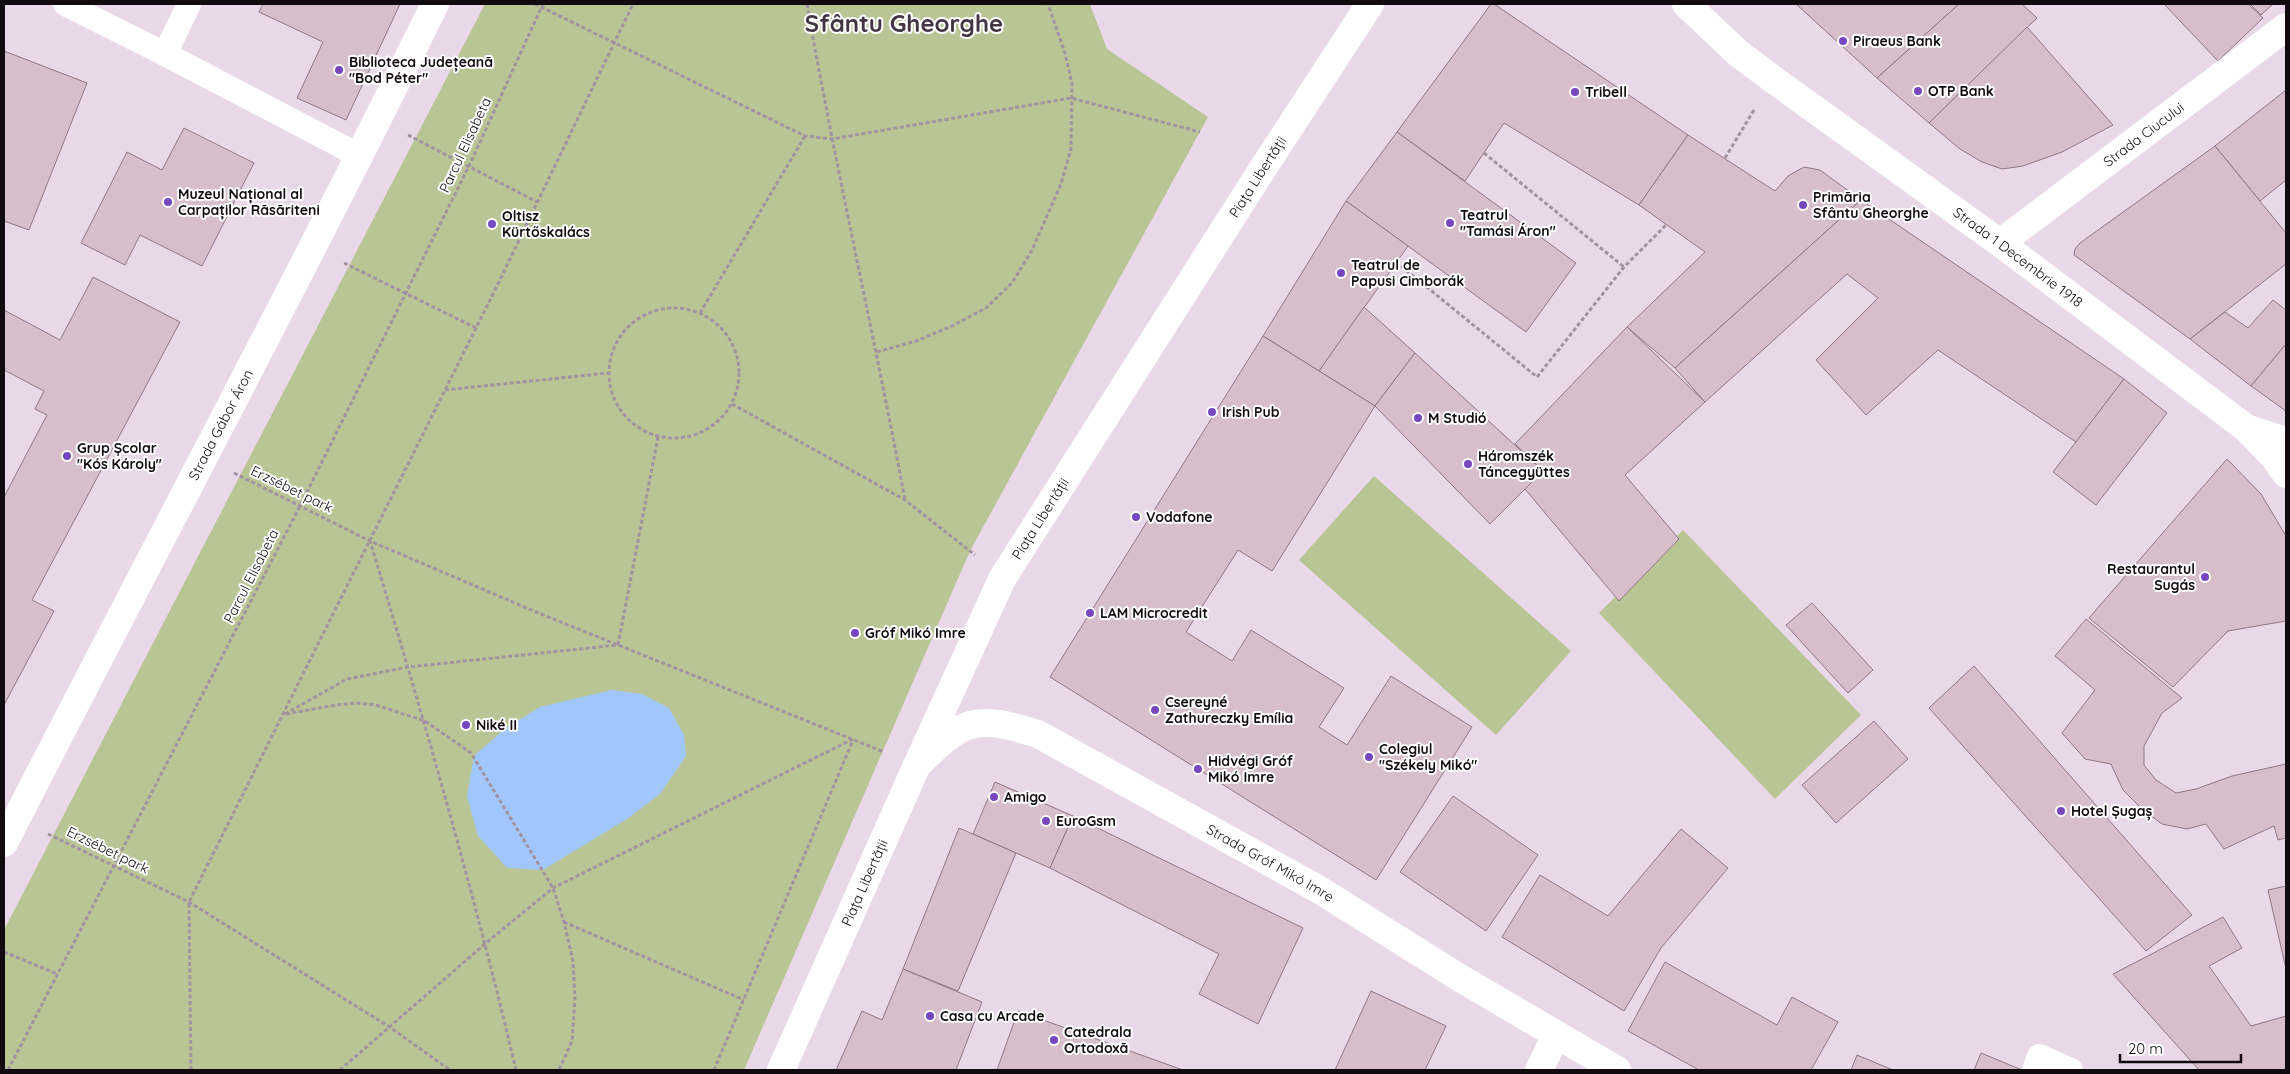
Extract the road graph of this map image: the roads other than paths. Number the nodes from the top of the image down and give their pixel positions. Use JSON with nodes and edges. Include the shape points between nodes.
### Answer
{"nodes":[{"id":1,"x":65,"y":4,"type":"edge"},
{"id":2,"x":188,"y":4,"type":"edge"},
{"id":3,"x":436,"y":4,"type":"edge"},
{"id":4,"x":1370,"y":4,"type":"edge"},
{"id":5,"x":1686,"y":4,"type":"edge"},
{"id":6,"x":2286,"y":27,"type":"edge"},
{"id":7,"x":165,"y":54,"type":"junction"},
{"id":8,"x":360,"y":156,"type":"junction"},
{"id":9,"x":2000,"y":243,"type":"junction"},
{"id":10,"x":2246,"y":428,"type":"junction"},
{"id":11,"x":2286,"y":441,"type":"edge"},
{"id":12,"x":2286,"y":474,"type":"edge"},
{"id":13,"x":917,"y":766,"type":"junction"},
{"id":14,"x":4,"y":843,"type":"edge"},
{"id":15,"x":1556,"y":1035,"type":"junction"},
{"id":16,"x":781,"y":1070,"type":"edge"},
{"id":17,"x":1540,"y":1070,"type":"edge"},
{"id":18,"x":1617,"y":1070,"type":"edge"},
{"id":19,"x":2034,"y":1070,"type":"edge"},
{"id":20,"x":2072,"y":1070,"type":"edge"}],
"edges":[{"from":1,"to":7,"type":"lane"},
{"from":2,"to":7,"type":"lane"},
{"from":3,"to":8,"type":"main road","name":"Strada Gábor Áron"},
{"from":4,"to":13,"type":"main road","name":"Piața Libertății","via":[[1002,579]]},
{"from":5,"to":9,"type":"main road","name":"Strada 1 Decembrie 1918","via":[[1774,80]]},
{"from":6,"to":9,"type":"main road","name":"Strada Ciucului"},
{"from":7,"to":8,"type":"lane"},
{"from":8,"to":14,"type":"main road","name":"Strada Gábor Áron"},
{"from":9,"to":10,"type":"main road","name":"Strada 1 Decembrie 1918"},
{"from":10,"to":11,"type":"main road"},
{"from":10,"to":12,"type":"main road","name":"Strada 1 Decembrie 1918"},
{"from":13,"to":15,"type":"main road","name":"Strada Gróf Mikó Imre","via":[[960,728],[984,721],[1038,734],[1318,889]]},
{"from":13,"to":16,"type":"main road","name":"Piața Libertății"},
{"from":15,"to":17,"type":"main road"},
{"from":15,"to":18,"type":"main road","name":"Strada Gróf Mikó Imre"},
{"from":19,"to":20,"type":"lane","via":[[2039,1056]]}]}
